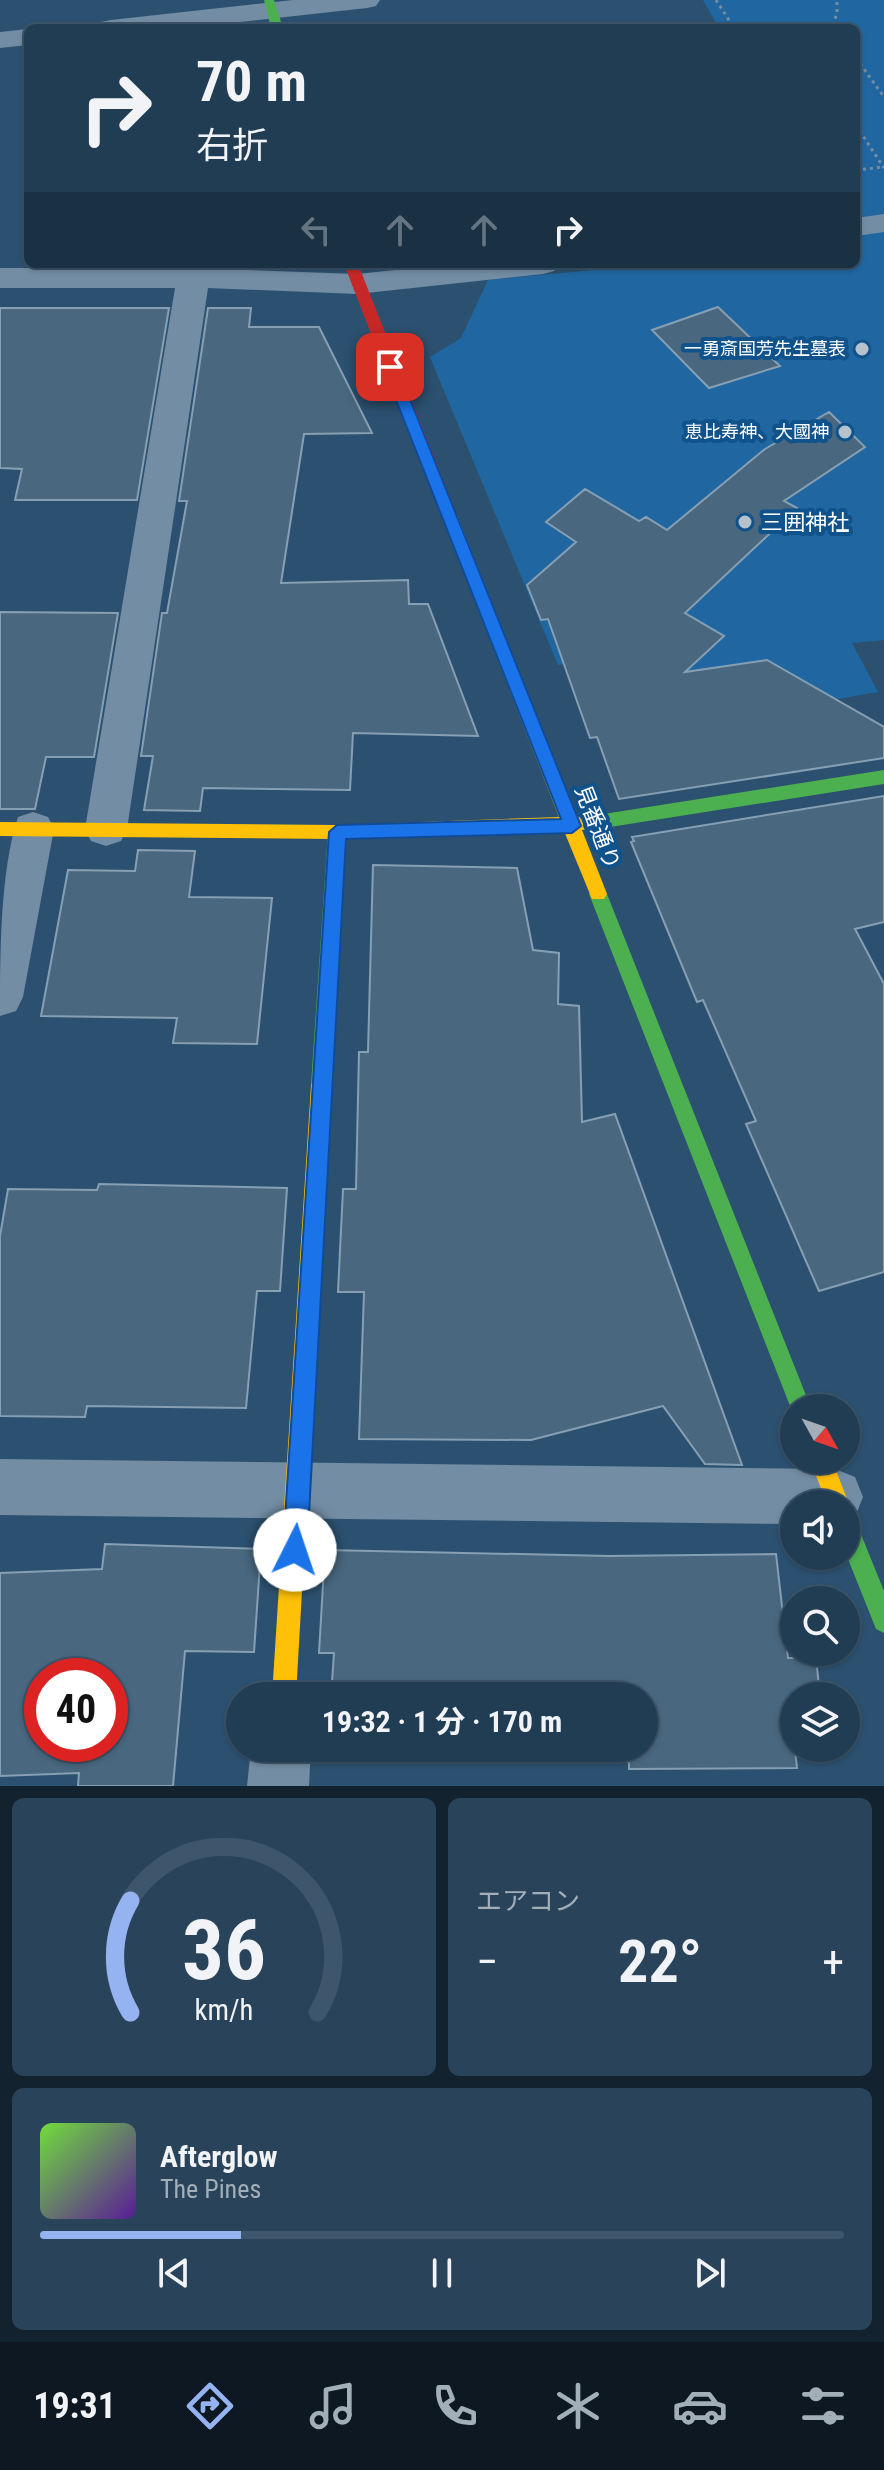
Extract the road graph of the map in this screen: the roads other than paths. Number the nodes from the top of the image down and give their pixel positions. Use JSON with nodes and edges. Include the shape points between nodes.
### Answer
{"nodes":[{"id":1,"x":367,"y":0,"type":"edge"},
{"id":2,"x":273,"y":13,"type":"edge"},
{"id":3,"x":154,"y":24,"type":"edge"},
{"id":4,"x":24,"y":37,"type":"edge"},
{"id":5,"x":0,"y":40,"type":"edge"},
{"id":6,"x":884,"y":223,"type":"edge"},
{"id":7,"x":860,"y":226,"type":"edge"},
{"id":8,"x":467,"y":268,"type":"edge"},
{"id":9,"x":354,"y":274,"type":"edge"},
{"id":10,"x":0,"y":278,"type":"edge"},
{"id":11,"x":193,"y":278,"type":"junction"},
{"id":12,"x":884,"y":777,"type":"edge"},
{"id":13,"x":572,"y":826,"type":"junction"},
{"id":14,"x":17,"y":829,"type":"edge"},
{"id":15,"x":106,"y":829,"type":"junction"},
{"id":16,"x":337,"y":832,"type":"junction"},
{"id":17,"x":0,"y":997,"type":"edge"},
{"id":18,"x":795,"y":1394,"type":"edge"},
{"id":19,"x":0,"y":1487,"type":"edge"},
{"id":20,"x":299,"y":1491,"type":"junction"},
{"id":21,"x":780,"y":1495,"type":"edge"},
{"id":22,"x":860,"y":1560,"type":"edge"},
{"id":23,"x":884,"y":1621,"type":"edge"},
{"id":24,"x":285,"y":1682,"type":"edge"},
{"id":25,"x":280,"y":1762,"type":"edge"},
{"id":26,"x":278,"y":1786,"type":"edge"}],
"edges":[{"from":1,"to":2,"type":"street"},
{"from":2,"to":3,"type":"street"},
{"from":4,"to":5,"type":"street"},
{"from":6,"to":7,"type":"street"},
{"from":8,"to":9,"type":"street"},
{"from":9,"to":11,"type":"street"},
{"from":9,"to":13,"type":"street","name":"見番通り"},
{"from":10,"to":11,"type":"street"},
{"from":11,"to":15,"type":"street"},
{"from":12,"to":13,"type":"street"},
{"from":13,"to":16,"type":"street"},
{"from":13,"to":18,"type":"street","name":"見番通り"},
{"from":14,"to":15,"type":"street"},
{"from":14,"to":17,"type":"street"},
{"from":15,"to":16,"type":"street"},
{"from":16,"to":20,"type":"street"},
{"from":19,"to":20,"type":"street"},
{"from":20,"to":21,"type":"street"},
{"from":20,"to":24,"type":"street"},
{"from":22,"to":23,"type":"street"},
{"from":25,"to":26,"type":"street"}]}
